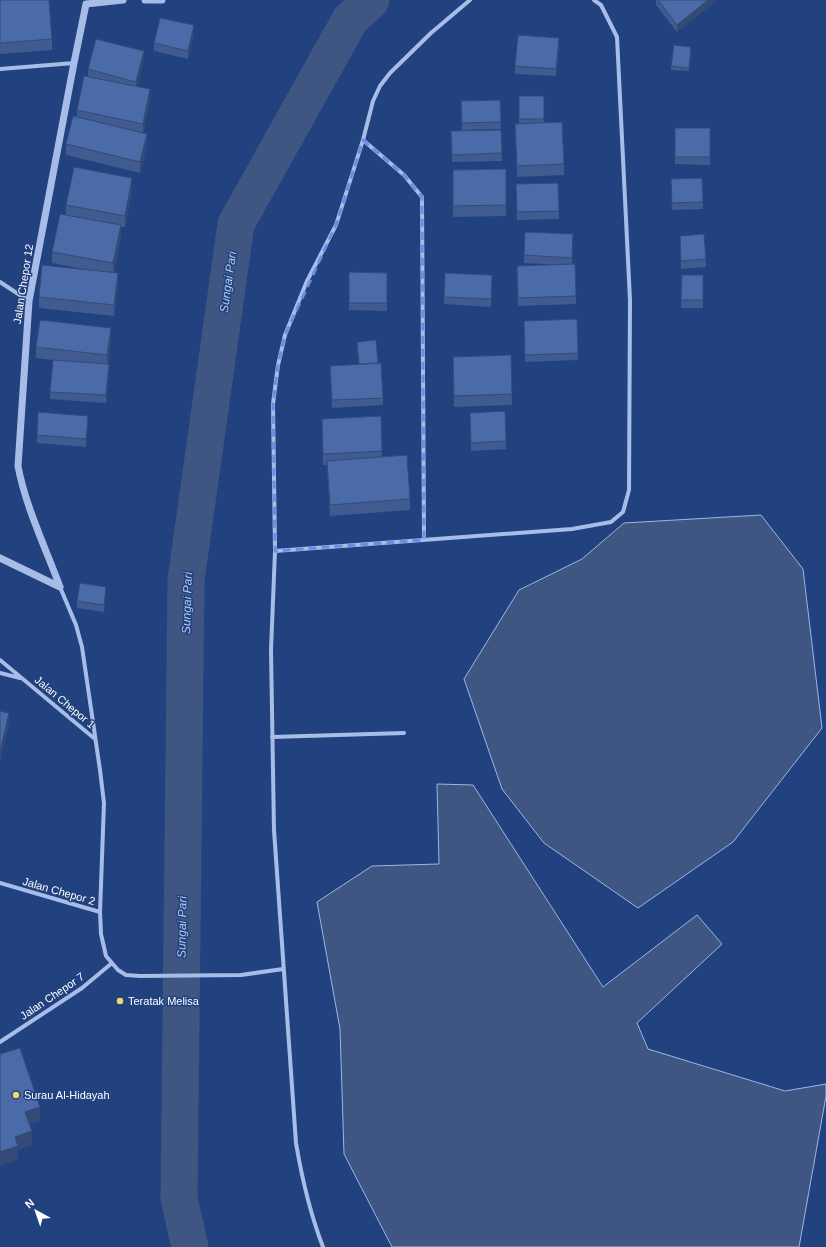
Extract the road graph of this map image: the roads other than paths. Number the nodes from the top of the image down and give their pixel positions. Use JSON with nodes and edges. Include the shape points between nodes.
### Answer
{"nodes":[{"id":1,"x":123,"y":0,"type":"edge"},
{"id":2,"x":145,"y":0,"type":"edge"},
{"id":3,"x":162,"y":0,"type":"edge"},
{"id":4,"x":470,"y":0,"type":"edge"},
{"id":5,"x":594,"y":0,"type":"edge"},
{"id":6,"x":86,"y":2,"type":"edge"},
{"id":7,"x":74,"y":63,"type":"junction"},
{"id":8,"x":0,"y":69,"type":"edge"},
{"id":9,"x":362,"y":140,"type":"junction"},
{"id":10,"x":0,"y":282,"type":"edge"},
{"id":11,"x":29,"y":302,"type":"junction"},
{"id":12,"x":424,"y":540,"type":"junction"},
{"id":13,"x":275,"y":551,"type":"junction"},
{"id":14,"x":0,"y":558,"type":"edge"},
{"id":15,"x":60,"y":587,"type":"junction"},
{"id":16,"x":0,"y":660,"type":"edge"},
{"id":17,"x":0,"y":673,"type":"edge"},
{"id":18,"x":22,"y":678,"type":"junction"},
{"id":19,"x":404,"y":733,"type":"dead end"},
{"id":20,"x":272,"y":736,"type":"junction"},
{"id":21,"x":96,"y":739,"type":"junction"},
{"id":22,"x":0,"y":883,"type":"edge"},
{"id":23,"x":100,"y":912,"type":"junction"},
{"id":24,"x":112,"y":963,"type":"junction"},
{"id":25,"x":283,"y":969,"type":"junction"},
{"id":26,"x":0,"y":1042,"type":"edge"},
{"id":27,"x":323,"y":1247,"type":"edge"}],
"edges":[{"from":1,"to":6,"type":"street"},
{"from":2,"to":3,"type":"street"},
{"from":4,"to":9,"type":"street","via":[[390,73],[372,101]]},
{"from":5,"to":12,"type":"street","via":[[601,5],[617,37],[630,300],[629,490],[623,512],[611,522],[572,529]]},
{"from":6,"to":7,"type":"street","name":"Jalan Chepor 12"},
{"from":7,"to":8,"type":"street"},
{"from":7,"to":11,"type":"street","name":"Jalan Chepor 12"},
{"from":9,"to":12,"type":"street","via":[[404,175],[422,197]]},
{"from":9,"to":13,"type":"street","via":[[336,225],[307,282],[285,335],[278,365],[273,404]]},
{"from":10,"to":11,"type":"street"},
{"from":11,"to":15,"type":"street","name":"Jalan Chepor 12","via":[[18,466],[20,480]]},
{"from":12,"to":13,"type":"street"},
{"from":13,"to":20,"type":"street","via":[[271,650]]},
{"from":14,"to":15,"type":"street"},
{"from":15,"to":21,"type":"street","via":[[82,646]]},
{"from":16,"to":18,"type":"street","name":"Jalan Chepor 1"},
{"from":17,"to":18,"type":"street","name":"Jalan Chepor 1"},
{"from":18,"to":21,"type":"street","name":"Jalan Chepor 1"},
{"from":19,"to":20,"type":"street"},
{"from":20,"to":25,"type":"street","via":[[274,830]]},
{"from":21,"to":23,"type":"street","via":[[104,803]]},
{"from":22,"to":23,"type":"street","name":"Jalan Chepor 2"},
{"from":23,"to":24,"type":"street","name":"Jalan Chepor 2","via":[[106,956]]},
{"from":24,"to":25,"type":"street","name":"Jalan Chepor 2","via":[[126,974],[140,976],[241,975]]},
{"from":24,"to":26,"type":"street","name":"Jalan Chepor 7","via":[[82,988]]},
{"from":25,"to":27,"type":"street","via":[[296,1143],[306,1194]]}]}
